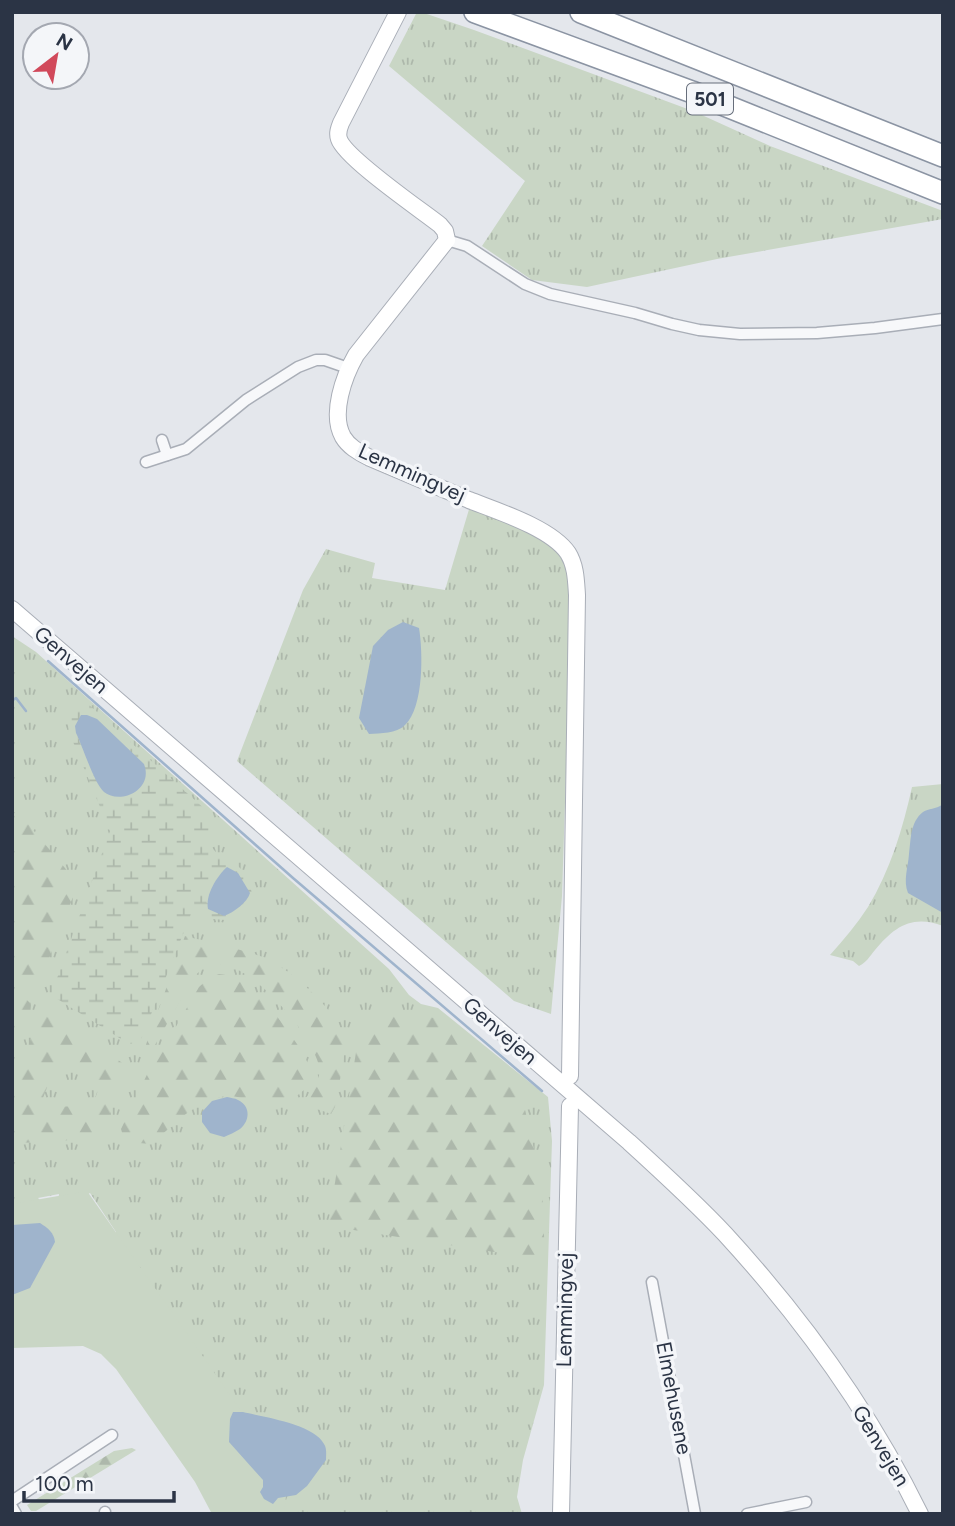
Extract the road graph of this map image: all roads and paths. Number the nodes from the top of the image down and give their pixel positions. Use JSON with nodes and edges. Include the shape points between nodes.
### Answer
{"nodes":[{"id":1,"x":398,"y":12,"type":"edge"},
{"id":2,"x":475,"y":12,"type":"edge"},
{"id":3,"x":581,"y":12,"type":"edge"},
{"id":4,"x":943,"y":156,"type":"edge"},
{"id":5,"x":943,"y":193,"type":"edge"},
{"id":6,"x":447,"y":240,"type":"junction"},
{"id":7,"x":943,"y":319,"type":"edge"},
{"id":8,"x":348,"y":368,"type":"junction"},
{"id":9,"x":162,"y":440,"type":"dead end"},
{"id":10,"x":167,"y":455,"type":"junction"},
{"id":11,"x":146,"y":462,"type":"dead end"},
{"id":12,"x":12,"y":609,"type":"edge"},
{"id":13,"x":570,"y":1076,"type":"dead end"},
{"id":14,"x":570,"y":1106,"type":"dead end"},
{"id":15,"x":652,"y":1282,"type":"dead end"},
{"id":16,"x":112,"y":1435,"type":"dead end"},
{"id":17,"x":12,"y":1501,"type":"edge"},
{"id":18,"x":806,"y":1502,"type":"dead end"},
{"id":19,"x":12,"y":1507,"type":"edge"},
{"id":20,"x":16,"y":1514,"type":"edge"},
{"id":21,"x":562,"y":1514,"type":"edge"},
{"id":22,"x":695,"y":1514,"type":"edge"},
{"id":23,"x":747,"y":1514,"type":"edge"},
{"id":24,"x":920,"y":1514,"type":"edge"}],
"edges":[{"from":1,"to":6,"type":"street","via":[[338,136],[352,157],[440,225]]},
{"from":2,"to":5,"type":"highway","number":"501","via":[[692,92]]},
{"from":3,"to":4,"type":"highway","number":"501"},
{"from":6,"to":7,"type":"street","via":[[467,246],[525,285],[550,295],[699,330],[817,333]]},
{"from":6,"to":8,"type":"street","name":"Lemmingvej"},
{"from":8,"to":10,"type":"street","via":[[316,360],[298,366],[246,400],[186,449]]},
{"from":8,"to":13,"type":"street","name":"Lemmingvej","via":[[339,405],[340,429],[355,450],[548,535],[569,554],[575,569]]},
{"from":9,"to":10,"type":"street"},
{"from":10,"to":11,"type":"street"},
{"from":12,"to":24,"type":"street","name":"Genvejen","via":[[693,1202],[810,1336],[871,1426]]},
{"from":14,"to":21,"type":"street","name":"Lemmingvej"},
{"from":15,"to":22,"type":"street","name":"Elmehusene"},
{"from":16,"to":17,"type":"street"},
{"from":18,"to":23,"type":"street"},
{"from":19,"to":20,"type":"street"}]}
